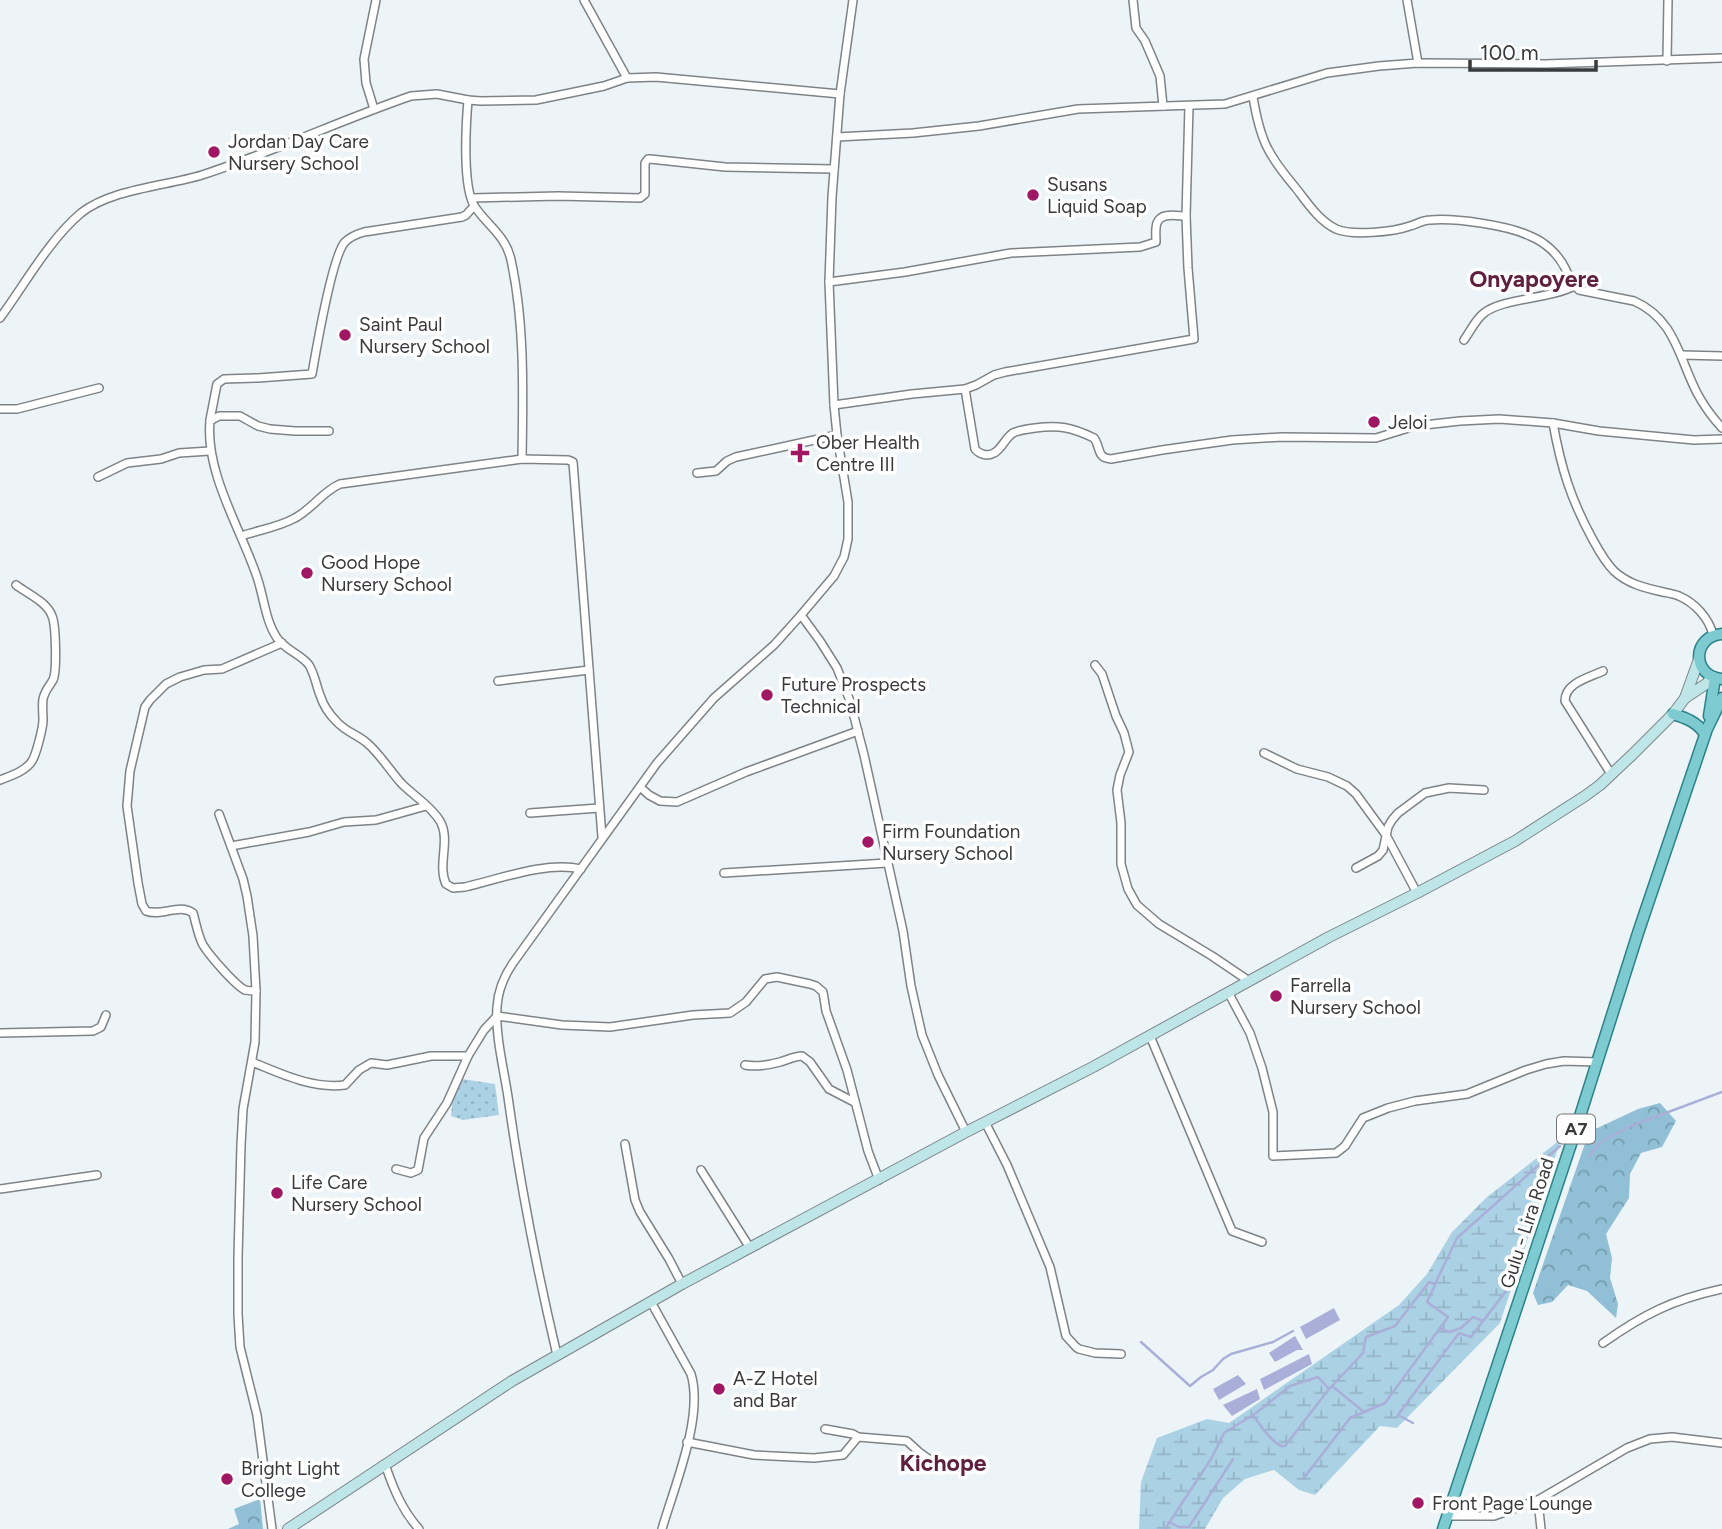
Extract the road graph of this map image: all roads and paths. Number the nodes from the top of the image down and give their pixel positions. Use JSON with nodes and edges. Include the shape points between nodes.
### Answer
{"nodes":[{"id":1,"x":376,"y":0,"type":"edge"},
{"id":2,"x":584,"y":0,"type":"edge"},
{"id":3,"x":853,"y":0,"type":"edge"},
{"id":4,"x":1133,"y":0,"type":"edge"},
{"id":5,"x":1407,"y":0,"type":"edge"},
{"id":6,"x":1668,"y":0,"type":"edge"},
{"id":7,"x":1722,"y":58,"type":"edge"},
{"id":8,"x":1667,"y":61,"type":"junction"},
{"id":9,"x":1418,"y":63,"type":"junction"},
{"id":10,"x":627,"y":78,"type":"junction"},
{"id":11,"x":839,"y":94,"type":"junction"},
{"id":12,"x":1253,"y":97,"type":"junction"},
{"id":13,"x":468,"y":100,"type":"junction"},
{"id":14,"x":1163,"y":106,"type":"junction"},
{"id":15,"x":1189,"y":106,"type":"junction"},
{"id":16,"x":374,"y":109,"type":"junction"},
{"id":17,"x":837,"y":137,"type":"junction"},
{"id":18,"x":834,"y":169,"type":"junction"},
{"id":19,"x":473,"y":202,"type":"junction"},
{"id":20,"x":1186,"y":215,"type":"junction"},
{"id":21,"x":829,"y":282,"type":"junction"},
{"id":22,"x":1574,"y":286,"type":"junction"},
{"id":23,"x":0,"y":318,"type":"edge"},
{"id":24,"x":1464,"y":340,"type":"dead end"},
{"id":25,"x":1682,"y":355,"type":"junction"},
{"id":26,"x":1722,"y":356,"type":"edge"},
{"id":27,"x":99,"y":388,"type":"dead end"},
{"id":28,"x":965,"y":389,"type":"junction"},
{"id":29,"x":834,"y":405,"type":"junction"},
{"id":30,"x":0,"y":409,"type":"edge"},
{"id":31,"x":210,"y":421,"type":"junction"},
{"id":32,"x":1553,"y":423,"type":"junction"},
{"id":33,"x":1722,"y":428,"type":"edge"},
{"id":34,"x":329,"y":431,"type":"dead end"},
{"id":35,"x":837,"y":435,"type":"junction"},
{"id":36,"x":1722,"y":439,"type":"edge"},
{"id":37,"x":210,"y":451,"type":"junction"},
{"id":38,"x":522,"y":459,"type":"junction"},
{"id":39,"x":697,"y":473,"type":"dead end"},
{"id":40,"x":98,"y":477,"type":"dead end"},
{"id":41,"x":241,"y":536,"type":"junction"},
{"id":42,"x":16,"y":585,"type":"dead end"},
{"id":43,"x":801,"y":615,"type":"junction"},
{"id":44,"x":1719,"y":633,"type":"edge"},
{"id":45,"x":282,"y":643,"type":"junction"},
{"id":46,"x":1699,"y":659,"type":"junction"},
{"id":47,"x":1096,"y":665,"type":"dead end"},
{"id":48,"x":589,"y":670,"type":"junction"},
{"id":49,"x":1603,"y":671,"type":"dead end"},
{"id":50,"x":1717,"y":678,"type":"edge"},
{"id":51,"x":498,"y":681,"type":"dead end"},
{"id":52,"x":1685,"y":698,"type":"junction"},
{"id":53,"x":1722,"y":698,"type":"edge"},
{"id":54,"x":1673,"y":714,"type":"junction"},
{"id":55,"x":858,"y":731,"type":"junction"},
{"id":56,"x":1706,"y":731,"type":"junction"},
{"id":57,"x":1264,"y":752,"type":"dead end"},
{"id":58,"x":1611,"y":774,"type":"junction"},
{"id":59,"x":0,"y":780,"type":"edge"},
{"id":60,"x":640,"y":787,"type":"junction"},
{"id":61,"x":1484,"y":790,"type":"dead end"},
{"id":62,"x":426,"y":806,"type":"junction"},
{"id":63,"x":599,"y":808,"type":"junction"},
{"id":64,"x":530,"y":813,"type":"dead end"},
{"id":65,"x":219,"y":814,"type":"dead end"},
{"id":66,"x":1387,"y":835,"type":"junction"},
{"id":67,"x":603,"y":838,"type":"junction"},
{"id":68,"x":231,"y":846,"type":"junction"},
{"id":69,"x":887,"y":863,"type":"junction"},
{"id":70,"x":1356,"y":868,"type":"dead end"},
{"id":71,"x":582,"y":869,"type":"junction"},
{"id":72,"x":723,"y":873,"type":"dead end"},
{"id":73,"x":1417,"y":893,"type":"junction"},
{"id":74,"x":1249,"y":981,"type":"junction"},
{"id":75,"x":256,"y":991,"type":"junction"},
{"id":76,"x":1228,"y":992,"type":"junction"},
{"id":77,"x":106,"y":1015,"type":"dead end"},
{"id":78,"x":497,"y":1016,"type":"junction"},
{"id":79,"x":0,"y":1033,"type":"edge"},
{"id":80,"x":1150,"y":1036,"type":"junction"},
{"id":81,"x":468,"y":1056,"type":"junction"},
{"id":82,"x":252,"y":1062,"type":"junction"},
{"id":83,"x":1597,"y":1062,"type":"junction"},
{"id":84,"x":745,"y":1065,"type":"dead end"},
{"id":85,"x":854,"y":1102,"type":"junction"},
{"id":86,"x":985,"y":1122,"type":"junction"},
{"id":87,"x":966,"y":1132,"type":"junction"},
{"id":88,"x":625,"y":1144,"type":"dead end"},
{"id":89,"x":396,"y":1169,"type":"dead end"},
{"id":90,"x":701,"y":1170,"type":"dead end"},
{"id":91,"x":97,"y":1175,"type":"dead end"},
{"id":92,"x":879,"y":1180,"type":"junction"},
{"id":93,"x":0,"y":1189,"type":"edge"},
{"id":94,"x":1262,"y":1242,"type":"dead end"},
{"id":95,"x":750,"y":1248,"type":"junction"},
{"id":96,"x":682,"y":1284,"type":"junction"},
{"id":97,"x":1722,"y":1289,"type":"edge"},
{"id":98,"x":651,"y":1301,"type":"junction"},
{"id":99,"x":1603,"y":1343,"type":"dead end"},
{"id":100,"x":1121,"y":1354,"type":"dead end"},
{"id":101,"x":557,"y":1355,"type":"junction"},
{"id":102,"x":825,"y":1429,"type":"dead end"},
{"id":103,"x":858,"y":1437,"type":"junction"},
{"id":104,"x":688,"y":1442,"type":"junction"},
{"id":105,"x":1722,"y":1443,"type":"edge"},
{"id":106,"x":385,"y":1464,"type":"junction"},
{"id":107,"x":940,"y":1467,"type":"dead end"},
{"id":108,"x":1538,"y":1500,"type":"junction"},
{"id":109,"x":1447,"y":1516,"type":"junction"},
{"id":110,"x":299,"y":1526,"type":"edge"},
{"id":111,"x":272,"y":1529,"type":"edge"},
{"id":112,"x":288,"y":1529,"type":"edge"},
{"id":113,"x":419,"y":1529,"type":"edge"},
{"id":114,"x":662,"y":1529,"type":"edge"},
{"id":115,"x":1443,"y":1529,"type":"edge"},
{"id":116,"x":1541,"y":1529,"type":"edge"}],
"edges":[{"from":1,"to":16,"type":"street","via":[[364,59]]},
{"from":2,"to":10,"type":"street"},
{"from":3,"to":11,"type":"street"},
{"from":4,"to":14,"type":"street","via":[[1136,28],[1160,76]]},
{"from":5,"to":9,"type":"street"},
{"from":6,"to":8,"type":"street"},
{"from":7,"to":8,"type":"street"},
{"from":8,"to":9,"type":"street"},
{"from":9,"to":12,"type":"street","via":[[1327,74]]},
{"from":10,"to":11,"type":"street","via":[[680,78]]},
{"from":10,"to":13,"type":"street","via":[[536,100]]},
{"from":11,"to":17,"type":"street"},
{"from":12,"to":15,"type":"street"},
{"from":12,"to":22,"type":"street","via":[[1271,156],[1310,207],[1335,228],[1371,232],[1430,220],[1508,229],[1530,235],[1550,249]]},
{"from":13,"to":16,"type":"street","via":[[426,94]]},
{"from":13,"to":19,"type":"street","via":[[467,169]]},
{"from":14,"to":15,"type":"street"},
{"from":14,"to":17,"type":"street","via":[[1078,108],[970,127]]},
{"from":15,"to":20,"type":"street"},
{"from":16,"to":23,"type":"street","via":[[205,174],[92,206],[64,232]]},
{"from":17,"to":18,"type":"street"},
{"from":18,"to":19,"type":"street","via":[[725,167],[648,159],[645,194],[640,198],[558,196]]},
{"from":18,"to":21,"type":"street"},
{"from":19,"to":31,"type":"street","via":[[462,217],[364,232],[346,241],[336,261],[312,374],[224,379],[217,384]]},
{"from":19,"to":38,"type":"street","via":[[501,236],[511,258],[520,340]]},
{"from":20,"to":21,"type":"street","via":[[1160,218],[1156,242],[1140,247],[1011,253]]},
{"from":20,"to":28,"type":"street","via":[[1194,339],[1004,372]]},
{"from":21,"to":29,"type":"street"},
{"from":22,"to":24,"type":"street","via":[[1489,310]]},
{"from":22,"to":25,"type":"street","via":[[1641,304],[1671,332]]},
{"from":25,"to":26,"type":"street"},
{"from":25,"to":33,"type":"street","via":[[1696,391]]},
{"from":27,"to":30,"type":"street","via":[[17,409]]},
{"from":28,"to":29,"type":"street"},
{"from":28,"to":32,"type":"street","via":[[975,449],[988,455],[1015,432],[1058,426],[1094,438],[1100,455],[1111,459],[1232,440],[1376,438],[1415,426],[1460,421]]},
{"from":29,"to":35,"type":"street"},
{"from":31,"to":34,"type":"street","via":[[240,416],[270,429]]},
{"from":31,"to":37,"type":"street"},
{"from":32,"to":36,"type":"street","via":[[1694,440]]},
{"from":32,"to":44,"type":"street","via":[[1573,499],[1612,569],[1627,581],[1687,601]]},
{"from":35,"to":39,"type":"street","via":[[736,457],[716,471]]},
{"from":35,"to":43,"type":"street","via":[[848,502],[846,546],[834,576]]},
{"from":37,"to":40,"type":"street","via":[[127,463]]},
{"from":37,"to":41,"type":"street"},
{"from":38,"to":41,"type":"street","via":[[340,484],[297,517]]},
{"from":38,"to":48,"type":"street","via":[[572,460],[574,464]]},
{"from":41,"to":45,"type":"street","via":[[268,618]]},
{"from":42,"to":59,"type":"street","via":[[51,613],[54,675],[43,699],[43,726],[34,759]]},
{"from":43,"to":55,"type":"street","via":[[837,668]]},
{"from":43,"to":60,"type":"street","via":[[694,720]]},
{"from":44,"to":46,"type":"main road","via":[[1702,645]]},
{"from":45,"to":62,"type":"street","via":[[308,662],[325,706],[337,723],[366,743]]},
{"from":45,"to":75,"type":"street","via":[[228,667],[194,672],[166,684],[145,707],[128,783],[128,819],[146,911],[191,911],[205,948],[242,988]]},
{"from":46,"to":50,"type":"main road","via":[[1706,673]]},
{"from":46,"to":52,"type":"street"},
{"from":47,"to":74,"type":"street","via":[[1129,752],[1117,790],[1121,864],[1128,888],[1137,905],[1159,925]]},
{"from":48,"to":51,"type":"street"},
{"from":48,"to":63,"type":"street"},
{"from":49,"to":58,"type":"street","via":[[1569,687],[1565,694]]},
{"from":50,"to":52,"type":"street"},
{"from":50,"to":56,"type":"main road","number":"A7"},
{"from":52,"to":54,"type":"street"},
{"from":53,"to":56,"type":"main road","number":"A7"},
{"from":54,"to":56,"type":"main road"},
{"from":54,"to":58,"type":"street"},
{"from":55,"to":60,"type":"street","via":[[677,802],[660,801]]},
{"from":55,"to":69,"type":"street"},
{"from":56,"to":83,"type":"main road","name":"Gulu - Lira Road","number":"A7"},
{"from":57,"to":66,"type":"street","via":[[1347,786]]},
{"from":58,"to":73,"type":"street","via":[[1525,835]]},
{"from":60,"to":67,"type":"street"},
{"from":61,"to":66,"type":"street","via":[[1425,793],[1398,813]]},
{"from":62,"to":68,"type":"street","via":[[376,820],[344,822]]},
{"from":62,"to":71,"type":"street","via":[[442,825],[443,872],[446,884],[453,888],[552,867]]},
{"from":63,"to":64,"type":"street"},
{"from":63,"to":67,"type":"street"},
{"from":65,"to":68,"type":"street"},
{"from":66,"to":70,"type":"street","via":[[1378,856]]},
{"from":66,"to":73,"type":"street"},
{"from":67,"to":71,"type":"street"},
{"from":68,"to":75,"type":"street","via":[[247,895]]},
{"from":69,"to":72,"type":"street"},
{"from":69,"to":87,"type":"street","via":[[922,1035]]},
{"from":71,"to":78,"type":"street","via":[[508,970],[498,993]]},
{"from":73,"to":74,"type":"street"},
{"from":74,"to":76,"type":"street"},
{"from":75,"to":82,"type":"street"},
{"from":76,"to":80,"type":"street"},
{"from":76,"to":83,"type":"street","via":[[1262,1068],[1273,1112],[1273,1156],[1336,1153],[1363,1118],[1388,1108],[1466,1094],[1546,1064]]},
{"from":77,"to":79,"type":"street","via":[[101,1027],[93,1031]]},
{"from":78,"to":81,"type":"street"},
{"from":78,"to":85,"type":"street","via":[[562,1025],[620,1026],[730,1013],[769,977],[816,985],[822,992]]},
{"from":78,"to":101,"type":"street","via":[[510,1116]]},
{"from":80,"to":86,"type":"street"},
{"from":80,"to":94,"type":"street","via":[[1232,1231]]},
{"from":81,"to":82,"type":"street","via":[[371,1063],[345,1085],[331,1086],[311,1084]]},
{"from":81,"to":89,"type":"street","via":[[447,1103],[424,1138],[418,1170]]},
{"from":82,"to":111,"type":"street","via":[[243,1109],[238,1314]]},
{"from":83,"to":109,"type":"main road","name":"Gulu - Lira Road","number":"A7"},
{"from":84,"to":85,"type":"street","via":[[802,1056],[830,1089]]},
{"from":85,"to":92,"type":"street"},
{"from":86,"to":87,"type":"street"},
{"from":86,"to":100,"type":"street","via":[[1050,1267],[1066,1336],[1079,1349]]},
{"from":87,"to":92,"type":"street"},
{"from":88,"to":96,"type":"street","via":[[635,1200]]},
{"from":90,"to":95,"type":"street"},
{"from":91,"to":93,"type":"street"},
{"from":92,"to":95,"type":"street"},
{"from":95,"to":96,"type":"street"},
{"from":96,"to":98,"type":"street"},
{"from":97,"to":99,"type":"street","via":[[1648,1313]]},
{"from":98,"to":101,"type":"street"},
{"from":98,"to":104,"type":"street","via":[[694,1385]]},
{"from":101,"to":106,"type":"street"},
{"from":102,"to":103,"type":"street"},
{"from":103,"to":104,"type":"street","via":[[843,1455],[814,1458],[754,1455]]},
{"from":103,"to":107,"type":"street","via":[[907,1441]]},
{"from":104,"to":114,"type":"street"},
{"from":105,"to":108,"type":"street","via":[[1650,1439]]},
{"from":106,"to":110,"type":"street"},
{"from":106,"to":113,"type":"street","via":[[398,1498]]},
{"from":108,"to":109,"type":"street","via":[[1494,1516]]},
{"from":108,"to":116,"type":"street"},
{"from":109,"to":115,"type":"main road","name":"Gulu - Lira Road","number":"A7"},
{"from":110,"to":112,"type":"street"}]}
